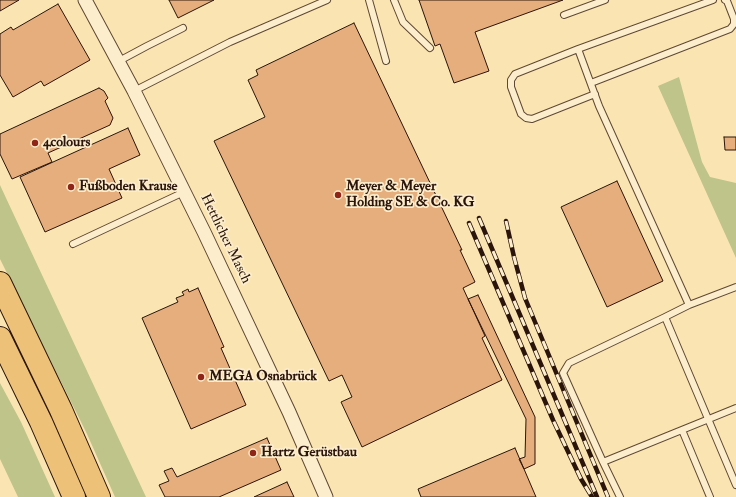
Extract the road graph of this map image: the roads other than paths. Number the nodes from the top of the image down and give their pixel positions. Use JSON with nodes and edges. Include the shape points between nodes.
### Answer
{"nodes":[{"id":1,"x":85,"y":0,"type":"edge"},
{"id":2,"x":327,"y":0,"type":"edge"},
{"id":3,"x":369,"y":0,"type":"edge"},
{"id":4,"x":394,"y":0,"type":"edge"},
{"id":5,"x":605,"y":0,"type":"edge"},
{"id":6,"x":713,"y":0,"type":"edge"},
{"id":7,"x":725,"y":0,"type":"edge"},
{"id":8,"x":564,"y":15,"type":"dead end"},
{"id":9,"x":183,"y":28,"type":"dead end"},
{"id":10,"x":430,"y":48,"type":"dead end"},
{"id":11,"x":578,"y":49,"type":"junction"},
{"id":12,"x":119,"y":61,"type":"junction"},
{"id":13,"x":386,"y":61,"type":"dead end"},
{"id":14,"x":591,"y":83,"type":"junction"},
{"id":15,"x":134,"y":91,"type":"junction"},
{"id":16,"x":595,"y":94,"type":"junction"},
{"id":17,"x":184,"y":192,"type":"junction"},
{"id":18,"x":73,"y":244,"type":"dead end"},
{"id":19,"x":0,"y":283,"type":"edge"},
{"id":20,"x":736,"y":287,"type":"edge"},
{"id":21,"x":689,"y":305,"type":"junction"},
{"id":22,"x":665,"y":317,"type":"junction"},
{"id":23,"x":0,"y":338,"type":"edge"},
{"id":24,"x":736,"y":408,"type":"edge"},
{"id":25,"x":708,"y":419,"type":"junction"},
{"id":26,"x":682,"y":430,"type":"junction"},
{"id":27,"x":603,"y":462,"type":"junction"},
{"id":28,"x":736,"y":485,"type":"edge"},
{"id":29,"x":74,"y":497,"type":"edge"},
{"id":30,"x":99,"y":497,"type":"edge"},
{"id":31,"x":326,"y":497,"type":"edge"},
{"id":32,"x":620,"y":497,"type":"edge"},
{"id":33,"x":710,"y":497,"type":"edge"}],
"edges":[{"from":1,"to":12,"type":"street","name":"Hettlicher Masch"},
{"from":2,"to":15,"type":"lane","via":[[230,42]]},
{"from":3,"to":13,"type":"lane"},
{"from":4,"to":10,"type":"lane","via":[[403,22]]},
{"from":5,"to":8,"type":"lane"},
{"from":6,"to":11,"type":"lane"},
{"from":7,"to":14,"type":"lane","via":[[734,19],[730,29]]},
{"from":9,"to":12,"type":"lane"},
{"from":11,"to":14,"type":"lane"},
{"from":11,"to":16,"type":"lane","via":[[515,74],[511,80],[511,88],[521,114],[532,119]]},
{"from":12,"to":15,"type":"street","name":"Hettlicher Masch"},
{"from":14,"to":16,"type":"lane"},
{"from":15,"to":17,"type":"street","name":"Hettlicher Masch"},
{"from":16,"to":21,"type":"lane"},
{"from":17,"to":18,"type":"lane"},
{"from":17,"to":31,"type":"street","name":"Hettlicher Masch","via":[[289,412]]},
{"from":19,"to":30,"type":"highway","via":[[61,410]]},
{"from":20,"to":21,"type":"lane"},
{"from":21,"to":22,"type":"lane"},
{"from":22,"to":25,"type":"lane"},
{"from":22,"to":27,"type":"lane","via":[[569,363],[563,373]]},
{"from":23,"to":29,"type":"highway"},
{"from":24,"to":25,"type":"lane"},
{"from":25,"to":26,"type":"lane"},
{"from":25,"to":28,"type":"lane"},
{"from":26,"to":27,"type":"lane"},
{"from":26,"to":33,"type":"lane"},
{"from":27,"to":32,"type":"lane"}]}
